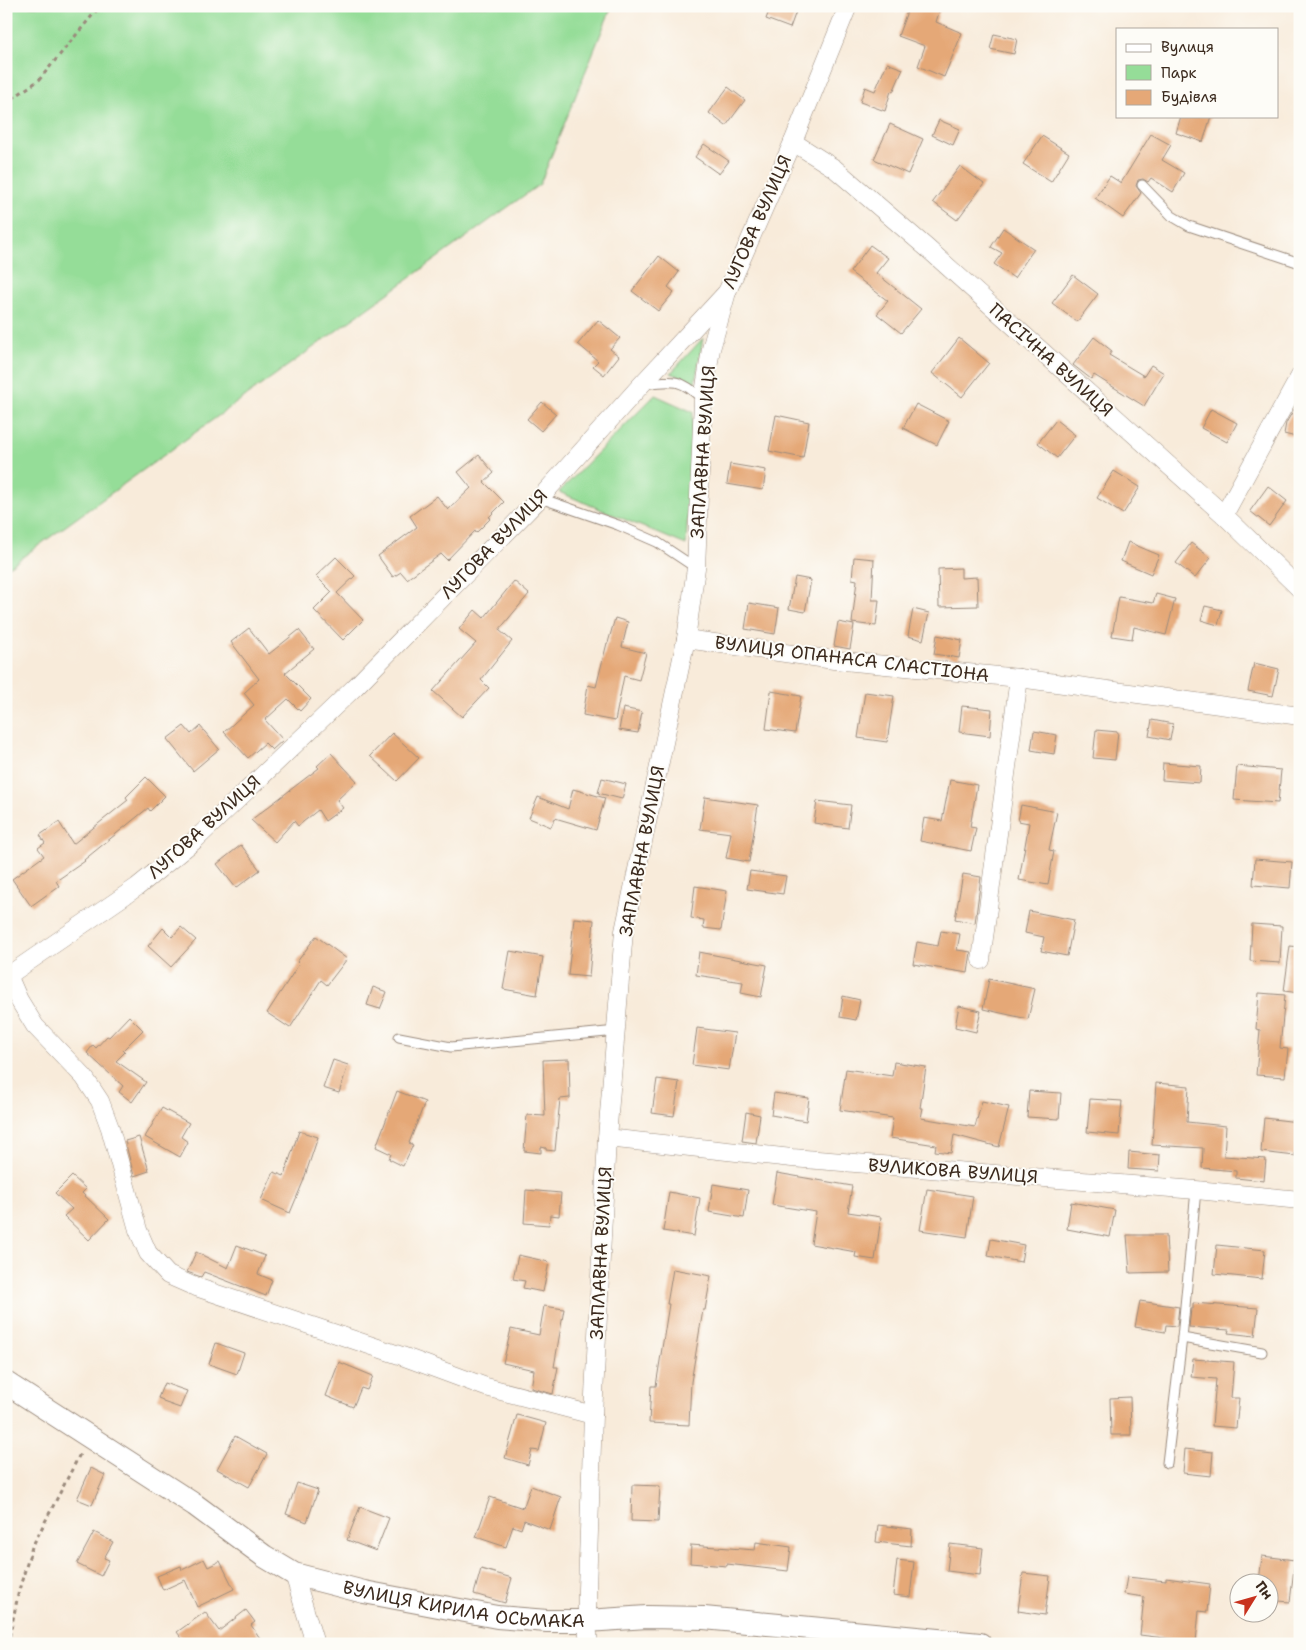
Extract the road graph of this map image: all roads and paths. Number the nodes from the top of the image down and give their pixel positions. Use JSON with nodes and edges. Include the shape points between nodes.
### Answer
{"nodes":[{"id":1,"x":100,"y":6,"type":"edge"},
{"id":2,"x":848,"y":6,"type":"edge"},
{"id":3,"x":6,"y":103,"type":"edge"},
{"id":4,"x":793,"y":142,"type":"junction"},
{"id":5,"x":1142,"y":184,"type":"dead end"},
{"id":6,"x":1300,"y":263,"type":"edge"},
{"id":7,"x":727,"y":292,"type":"junction"},
{"id":8,"x":1300,"y":376,"type":"edge"},
{"id":9,"x":641,"y":385,"type":"junction"},
{"id":10,"x":703,"y":400,"type":"junction"},
{"id":11,"x":540,"y":498,"type":"junction"},
{"id":12,"x":1224,"y":515,"type":"junction"},
{"id":13,"x":696,"y":568,"type":"junction"},
{"id":14,"x":1300,"y":589,"type":"edge"},
{"id":15,"x":686,"y":639,"type":"junction"},
{"id":16,"x":1018,"y":678,"type":"junction"},
{"id":17,"x":1300,"y":716,"type":"edge"},
{"id":18,"x":981,"y":960,"type":"dead end"},
{"id":19,"x":7,"y":976,"type":"edge"},
{"id":20,"x":617,"y":1031,"type":"junction"},
{"id":21,"x":399,"y":1037,"type":"dead end"},
{"id":22,"x":607,"y":1138,"type":"junction"},
{"id":23,"x":1196,"y":1190,"type":"junction"},
{"id":24,"x":1300,"y":1200,"type":"edge"},
{"id":25,"x":1182,"y":1338,"type":"junction"},
{"id":26,"x":1262,"y":1352,"type":"dead end"},
{"id":27,"x":6,"y":1383,"type":"edge"},
{"id":28,"x":592,"y":1415,"type":"junction"},
{"id":29,"x":90,"y":1437,"type":"junction"},
{"id":30,"x":1167,"y":1463,"type":"dead end"},
{"id":31,"x":294,"y":1574,"type":"junction"},
{"id":32,"x":586,"y":1621,"type":"junction"},
{"id":33,"x":8,"y":1644,"type":"edge"},
{"id":34,"x":315,"y":1644,"type":"edge"},
{"id":35,"x":589,"y":1644,"type":"edge"},
{"id":36,"x":980,"y":1644,"type":"edge"}],
"edges":[{"from":1,"to":3,"type":"path","via":[[39,80]]},
{"from":2,"to":4,"type":"street","name":"ЛУГОВА ВУЛИЦЯ"},
{"from":4,"to":7,"type":"street","name":"ЛУГОВА ВУЛИЦЯ"},
{"from":4,"to":12,"type":"street","name":"ПАСІЧНА ВУЛИЦЯ","via":[[834,168],[927,248]]},
{"from":5,"to":6,"type":"lane","via":[[1172,216],[1189,226]]},
{"from":7,"to":9,"type":"street","name":"ЛУГОВА ВУЛИЦЯ"},
{"from":7,"to":10,"type":"street","name":"ЗАПЛАВНА ВУЛИЦЯ","via":[[711,349]]},
{"from":8,"to":12,"type":"street"},
{"from":9,"to":10,"type":"lane","via":[[671,380],[690,387]]},
{"from":9,"to":11,"type":"street","name":"ЛУГОВА ВУЛИЦЯ"},
{"from":10,"to":13,"type":"street","name":"ЗАПЛАВНА ВУЛИЦЯ"},
{"from":11,"to":13,"type":"lane","via":[[657,542]]},
{"from":11,"to":19,"type":"street","name":"ЛУГОВА ВУЛИЦЯ","via":[[354,687],[195,840],[137,887]]},
{"from":12,"to":14,"type":"street","name":"ПАСІЧНА ВУЛИЦЯ"},
{"from":13,"to":15,"type":"street","name":"ЗАПЛАВНА ВУЛИЦЯ"},
{"from":15,"to":16,"type":"street","name":"ВУЛИЦЯ ОПАНАСА СЛАСТІОНА","via":[[834,660]]},
{"from":15,"to":20,"type":"street","name":"ЗАПЛАВНА ВУЛИЦЯ","via":[[624,931]]},
{"from":16,"to":17,"type":"street","name":"ВУЛИЦЯ ОПАНАСА СЛАСТІОНА"},
{"from":16,"to":18,"type":"street"},
{"from":19,"to":28,"type":"street","via":[[35,1026],[84,1077],[100,1101],[138,1230],[148,1253],[168,1275],[486,1388]]},
{"from":20,"to":21,"type":"lane","via":[[451,1047]]},
{"from":20,"to":22,"type":"street","name":"ЗАПЛАВНА ВУЛИЦЯ"},
{"from":22,"to":23,"type":"street","name":"ВУЛИКОВА ВУЛИЦЯ","via":[[792,1158]]},
{"from":22,"to":28,"type":"street","name":"ЗАПЛАВНА ВУЛИЦЯ"},
{"from":23,"to":24,"type":"street","name":"ВУЛИКОВА ВУЛИЦЯ"},
{"from":23,"to":25,"type":"lane"},
{"from":25,"to":26,"type":"lane"},
{"from":25,"to":30,"type":"lane"},
{"from":27,"to":29,"type":"street","name":"ВУЛИЦЯ КИРИЛА ОСЬМАКА"},
{"from":28,"to":32,"type":"street","name":"ЗАПЛАВНА ВУЛИЦЯ"},
{"from":29,"to":31,"type":"street","name":"ВУЛИЦЯ КИРИЛА ОСЬМАКА"},
{"from":29,"to":33,"type":"path","via":[[32,1547]]},
{"from":31,"to":32,"type":"street","name":"ВУЛИЦЯ КИРИЛА ОСЬМАКА","via":[[364,1592],[497,1616],[547,1622]]},
{"from":31,"to":34,"type":"street"},
{"from":32,"to":35,"type":"street","name":"ЗАПЛАВНА ВУЛИЦЯ"},
{"from":32,"to":36,"type":"street","name":"ВУЛИЦЯ КИРИЛА ОСЬМАКА","via":[[704,1618]]}]}
